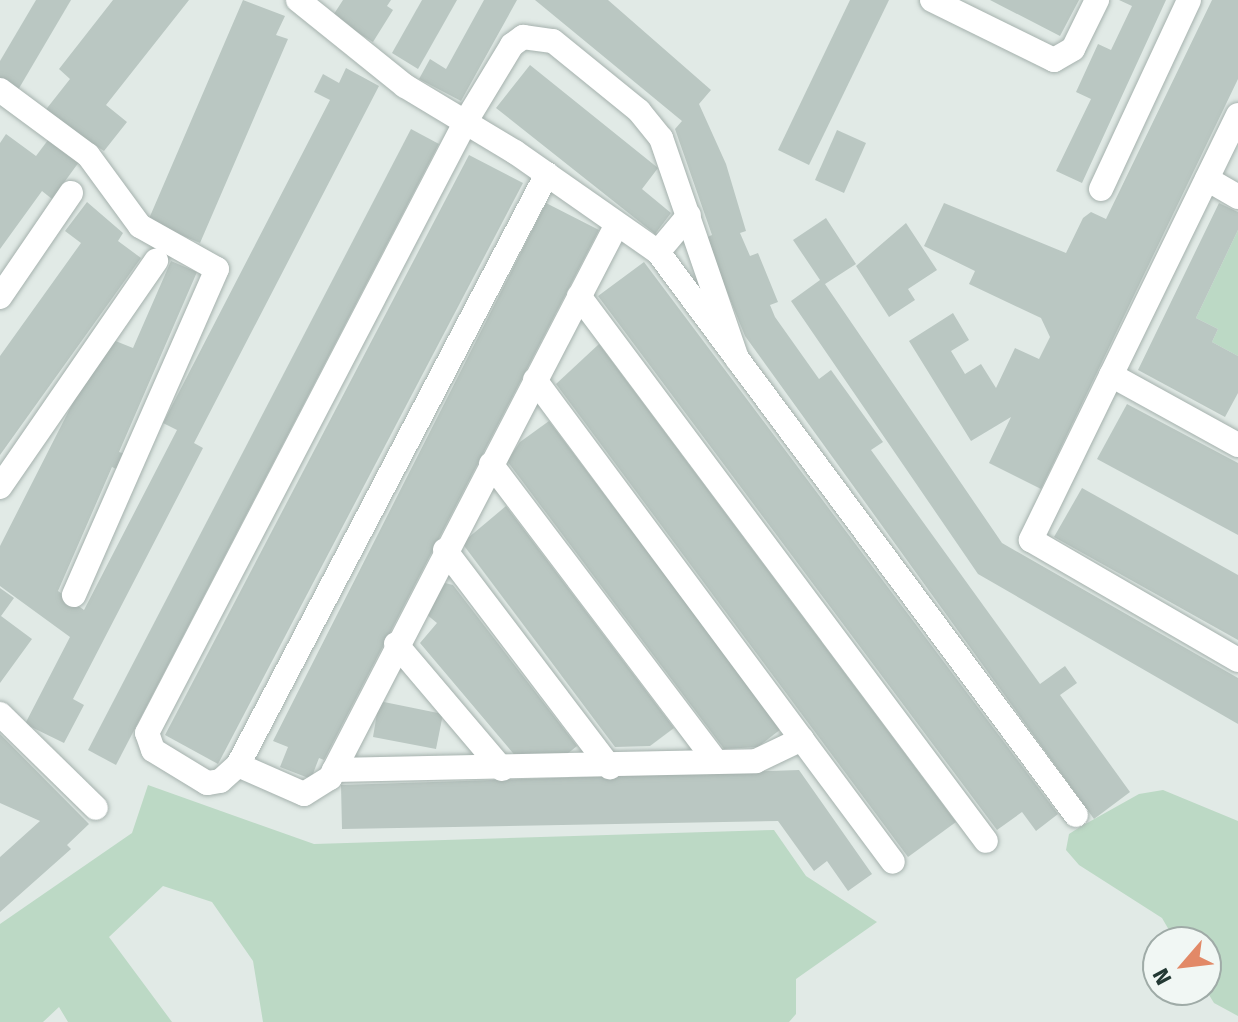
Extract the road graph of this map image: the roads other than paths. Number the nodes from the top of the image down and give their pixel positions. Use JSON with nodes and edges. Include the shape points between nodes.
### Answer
{"nodes":[{"id":1,"x":298,"y":0,"type":"edge"},
{"id":2,"x":932,"y":0,"type":"edge"},
{"id":3,"x":1097,"y":0,"type":"edge"},
{"id":4,"x":1189,"y":0,"type":"edge"},
{"id":5,"x":0,"y":90,"type":"edge"},
{"id":6,"x":1238,"y":115,"type":"edge"},
{"id":7,"x":466,"y":121,"type":"junction"},
{"id":8,"x":547,"y":174,"type":"junction"},
{"id":9,"x":1207,"y":179,"type":"junction"},
{"id":10,"x":1101,"y":189,"type":"dead end"},
{"id":11,"x":71,"y":193,"type":"dead end"},
{"id":12,"x":1238,"y":197,"type":"edge"},
{"id":13,"x":689,"y":215,"type":"junction"},
{"id":14,"x":616,"y":226,"type":"junction"},
{"id":15,"x":658,"y":252,"type":"junction"},
{"id":16,"x":156,"y":261,"type":"dead end"},
{"id":17,"x":579,"y":296,"type":"junction"},
{"id":18,"x":0,"y":297,"type":"edge"},
{"id":19,"x":737,"y":359,"type":"junction"},
{"id":20,"x":1111,"y":375,"type":"junction"},
{"id":21,"x":535,"y":380,"type":"junction"},
{"id":22,"x":1238,"y":445,"type":"edge"},
{"id":23,"x":491,"y":464,"type":"junction"},
{"id":24,"x":0,"y":487,"type":"edge"},
{"id":25,"x":445,"y":550,"type":"junction"},
{"id":26,"x":74,"y":595,"type":"dead end"},
{"id":27,"x":396,"y":644,"type":"junction"},
{"id":28,"x":1238,"y":660,"type":"edge"},
{"id":29,"x":0,"y":714,"type":"edge"},
{"id":30,"x":802,"y":739,"type":"junction"},
{"id":31,"x":716,"y":762,"type":"junction"},
{"id":32,"x":238,"y":765,"type":"junction"},
{"id":33,"x":610,"y":767,"type":"junction"},
{"id":34,"x":502,"y":769,"type":"junction"},
{"id":35,"x":334,"y":770,"type":"junction"},
{"id":36,"x":96,"y":808,"type":"dead end"},
{"id":37,"x":1076,"y":815,"type":"dead end"},
{"id":38,"x":986,"y":841,"type":"dead end"},
{"id":39,"x":893,"y":862,"type":"dead end"}],
"edges":[{"from":1,"to":7,"type":"street","via":[[405,86]]},
{"from":2,"to":3,"type":"street","via":[[1054,60],[1073,49]]},
{"from":4,"to":10,"type":"street"},
{"from":5,"to":26,"type":"street","via":[[88,155],[147,232],[217,269]]},
{"from":6,"to":9,"type":"street"},
{"from":7,"to":8,"type":"street"},
{"from":7,"to":13,"type":"street","via":[[512,45],[538,35],[553,41],[651,125]]},
{"from":7,"to":32,"type":"street","via":[[147,733],[161,757],[207,783],[220,781]]},
{"from":8,"to":14,"type":"street"},
{"from":8,"to":32,"type":"street"},
{"from":9,"to":12,"type":"street"},
{"from":9,"to":20,"type":"street"},
{"from":11,"to":18,"type":"street"},
{"from":13,"to":15,"type":"street"},
{"from":13,"to":19,"type":"street"},
{"from":14,"to":15,"type":"street"},
{"from":14,"to":17,"type":"street"},
{"from":15,"to":19,"type":"street"},
{"from":16,"to":24,"type":"street","via":[[78,366]]},
{"from":17,"to":21,"type":"street"},
{"from":17,"to":38,"type":"street"},
{"from":19,"to":37,"type":"street"},
{"from":20,"to":22,"type":"street"},
{"from":20,"to":28,"type":"street","via":[[1031,540]]},
{"from":21,"to":23,"type":"street"},
{"from":21,"to":30,"type":"street"},
{"from":23,"to":25,"type":"street"},
{"from":23,"to":31,"type":"street"},
{"from":25,"to":27,"type":"street"},
{"from":25,"to":33,"type":"street"},
{"from":27,"to":34,"type":"street"},
{"from":27,"to":35,"type":"street"},
{"from":29,"to":36,"type":"street"},
{"from":30,"to":31,"type":"street","via":[[773,756]]},
{"from":30,"to":39,"type":"street"},
{"from":31,"to":33,"type":"street"},
{"from":32,"to":35,"type":"street","via":[[304,794],[323,785]]},
{"from":33,"to":34,"type":"street"},
{"from":34,"to":35,"type":"street"}]}
